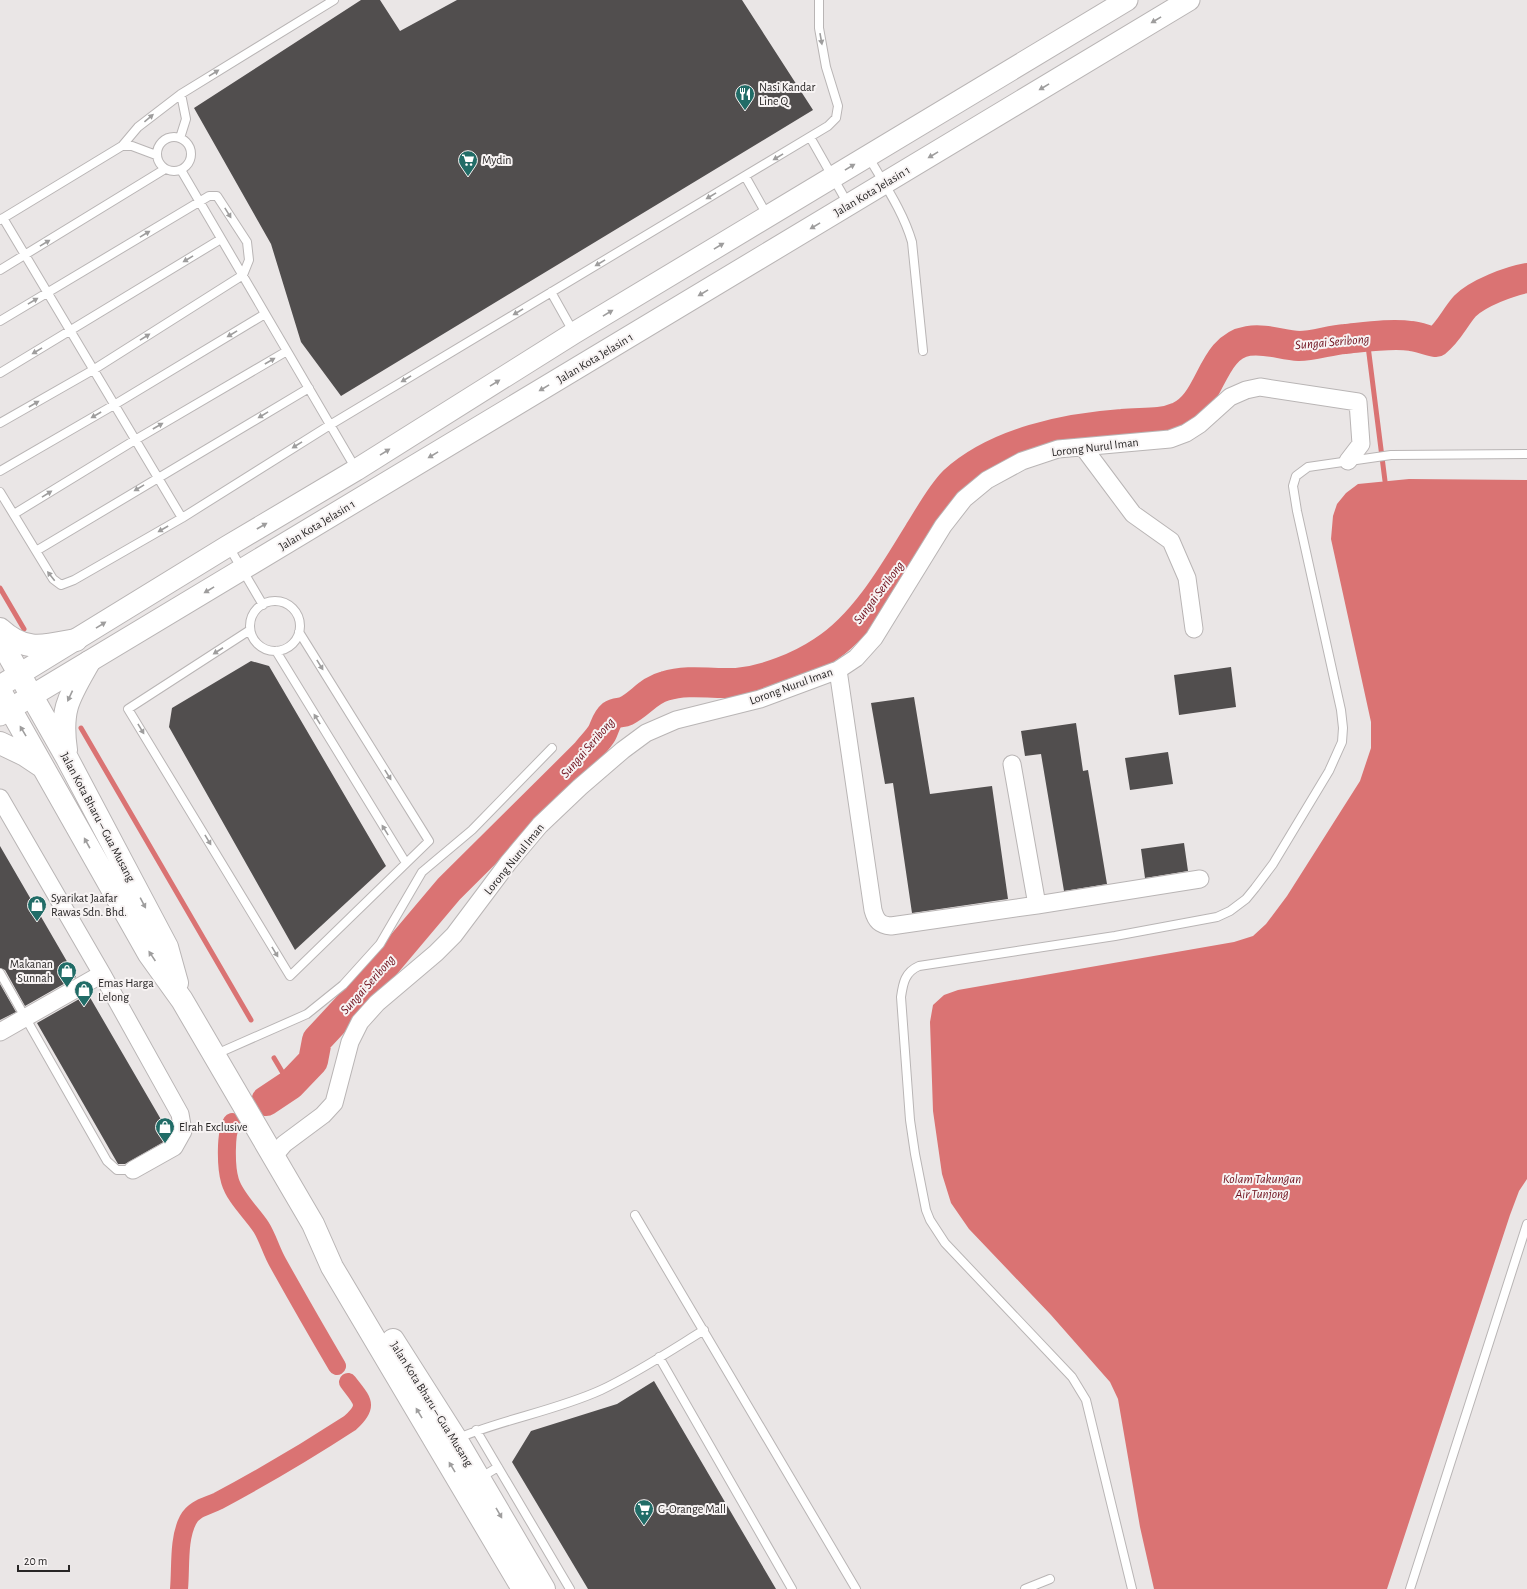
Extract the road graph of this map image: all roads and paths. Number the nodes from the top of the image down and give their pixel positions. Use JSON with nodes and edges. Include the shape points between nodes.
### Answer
{"nodes":[{"id":1,"x":334,"y":0,"type":"edge"},
{"id":2,"x":819,"y":0,"type":"edge"},
{"id":3,"x":1127,"y":0,"type":"edge"},
{"id":4,"x":1189,"y":0,"type":"edge"},
{"id":5,"x":181,"y":94,"type":"junction"},
{"id":6,"x":810,"y":137,"type":"junction"},
{"id":7,"x":180,"y":138,"type":"junction"},
{"id":8,"x":122,"y":146,"type":"junction"},
{"id":9,"x":156,"y":154,"type":"junction"},
{"id":10,"x":868,"y":156,"type":"junction"},
{"id":11,"x":165,"y":169,"type":"junction"},
{"id":12,"x":181,"y":170,"type":"junction"},
{"id":13,"x":745,"y":176,"type":"junction"},
{"id":14,"x":832,"y":178,"type":"junction"},
{"id":15,"x":884,"y":184,"type":"junction"},
{"id":16,"x":200,"y":201,"type":"junction"},
{"id":17,"x":848,"y":205,"type":"junction"},
{"id":18,"x":768,"y":216,"type":"junction"},
{"id":19,"x":1,"y":219,"type":"edge"},
{"id":20,"x":222,"y":239,"type":"junction"},
{"id":21,"x":25,"y":255,"type":"junction"},
{"id":22,"x":0,"y":270,"type":"edge"},
{"id":23,"x":243,"y":275,"type":"junction"},
{"id":24,"x":551,"y":292,"type":"junction"},
{"id":25,"x":47,"y":293,"type":"junction"},
{"id":26,"x":265,"y":314,"type":"junction"},
{"id":27,"x":0,"y":321,"type":"edge"},
{"id":28,"x":70,"y":331,"type":"junction"},
{"id":29,"x":574,"y":334,"type":"junction"},
{"id":30,"x":923,"y":351,"type":"dead end"},
{"id":31,"x":287,"y":352,"type":"junction"},
{"id":32,"x":93,"y":370,"type":"junction"},
{"id":33,"x":0,"y":373,"type":"edge"},
{"id":34,"x":309,"y":388,"type":"junction"},
{"id":35,"x":114,"y":405,"type":"junction"},
{"id":36,"x":0,"y":423,"type":"edge"},
{"id":37,"x":330,"y":425,"type":"junction"},
{"id":38,"x":135,"y":440,"type":"junction"},
{"id":39,"x":1082,"y":447,"type":"junction"},
{"id":40,"x":1527,"y":454,"type":"edge"},
{"id":41,"x":1348,"y":461,"type":"junction"},
{"id":42,"x":0,"y":470,"type":"edge"},
{"id":43,"x":356,"y":470,"type":"junction"},
{"id":44,"x":158,"y":477,"type":"junction"},
{"id":45,"x":0,"y":492,"type":"edge"},
{"id":46,"x":14,"y":514,"type":"junction"},
{"id":47,"x":182,"y":518,"type":"junction"},
{"id":48,"x":228,"y":546,"type":"junction"},
{"id":49,"x":36,"y":551,"type":"junction"},
{"id":50,"x":243,"y":570,"type":"junction"},
{"id":51,"x":263,"y":605,"type":"junction"},
{"id":52,"x":0,"y":629,"type":"edge"},
{"id":53,"x":1194,"y":629,"type":"dead end"},
{"id":54,"x":250,"y":630,"type":"junction"},
{"id":55,"x":299,"y":632,"type":"junction"},
{"id":56,"x":0,"y":640,"type":"edge"},
{"id":57,"x":76,"y":640,"type":"junction"},
{"id":58,"x":276,"y":651,"type":"junction"},
{"id":59,"x":89,"y":662,"type":"junction"},
{"id":60,"x":838,"y":670,"type":"junction"},
{"id":61,"x":20,"y":674,"type":"junction"},
{"id":62,"x":0,"y":686,"type":"edge"},
{"id":63,"x":32,"y":696,"type":"junction"},
{"id":64,"x":3,"y":705,"type":"edge"},
{"id":65,"x":0,"y":743,"type":"edge"},
{"id":66,"x":552,"y":748,"type":"dead end"},
{"id":67,"x":67,"y":758,"type":"junction"},
{"id":68,"x":1012,"y":764,"type":"dead end"},
{"id":69,"x":45,"y":769,"type":"junction"},
{"id":70,"x":0,"y":798,"type":"edge"},
{"id":71,"x":406,"y":863,"type":"junction"},
{"id":72,"x":1200,"y":879,"type":"dead end"},
{"id":73,"x":1037,"y":905,"type":"junction"},
{"id":74,"x":0,"y":974,"type":"edge"},
{"id":75,"x":102,"y":974,"type":"junction"},
{"id":76,"x":182,"y":1000,"type":"junction"},
{"id":77,"x":26,"y":1018,"type":"junction"},
{"id":78,"x":0,"y":1032,"type":"edge"},
{"id":79,"x":214,"y":1056,"type":"junction"},
{"id":80,"x":273,"y":1157,"type":"junction"},
{"id":81,"x":133,"y":1170,"type":"joint"},
{"id":82,"x":636,"y":1215,"type":"dead end"},
{"id":83,"x":1527,"y":1224,"type":"edge"},
{"id":84,"x":704,"y":1330,"type":"junction"},
{"id":85,"x":660,"y":1357,"type":"junction"},
{"id":86,"x":476,"y":1430,"type":"junction"},
{"id":87,"x":448,"y":1442,"type":"junction"},
{"id":88,"x":498,"y":1467,"type":"junction"},
{"id":89,"x":472,"y":1484,"type":"junction"},
{"id":90,"x":1050,"y":1580,"type":"dead end"},
{"id":91,"x":523,"y":1589,"type":"edge"},
{"id":92,"x":544,"y":1589,"type":"edge"},
{"id":93,"x":570,"y":1589,"type":"edge"},
{"id":94,"x":792,"y":1589,"type":"edge"},
{"id":95,"x":856,"y":1589,"type":"edge"},
{"id":96,"x":1025,"y":1589,"type":"edge"},
{"id":97,"x":1132,"y":1589,"type":"edge"},
{"id":98,"x":1410,"y":1589,"type":"edge"}],
"edges":[{"from":5,"to":1,"type":"lane","one_way":true},
{"from":2,"to":6,"type":"lane","one_way":true,"via":[[819,28],[823,54],[838,106],[836,118]]},
{"from":3,"to":10,"type":"street"},
{"from":4,"to":15,"type":"street","name":"Jalan Kota Jelasin 1","one_way":true},
{"from":5,"to":7,"type":"lane","via":[[186,119]]},
{"from":8,"to":5,"type":"lane","one_way":true,"via":[[138,127]]},
{"from":6,"to":13,"type":"lane","one_way":true},
{"from":6,"to":14,"type":"lane"},
{"from":7,"to":9,"type":"lane","via":[[164,140]]},
{"from":7,"to":12,"type":"lane","via":[[189,145],[191,156]]},
{"from":8,"to":9,"type":"lane","via":[[132,146]]},
{"from":8,"to":19,"type":"lane"},
{"from":9,"to":11,"type":"lane","via":[[160,165]]},
{"from":14,"to":10,"type":"street","one_way":true},
{"from":10,"to":15,"type":"lane"},
{"from":11,"to":12,"type":"lane"},
{"from":21,"to":11,"type":"lane","one_way":true},
{"from":12,"to":16,"type":"lane"},
{"from":13,"to":18,"type":"lane"},
{"from":13,"to":24,"type":"lane","one_way":true},
{"from":14,"to":17,"type":"lane"},
{"from":14,"to":18,"type":"street"},
{"from":15,"to":17,"type":"street","name":"Jalan Kota Jelasin 1"},
{"from":15,"to":30,"type":"lane","via":[[903,216],[912,242]]},
{"from":16,"to":20,"type":"lane"},
{"from":16,"to":23,"type":"lane","one_way":true,"via":[[209,196],[217,196],[247,242],[249,260]]},
{"from":25,"to":16,"type":"lane","one_way":true},
{"from":17,"to":50,"type":"street","name":"Jalan Kota Jelasin 1","one_way":true},
{"from":29,"to":18,"type":"street","one_way":true},
{"from":19,"to":21,"type":"lane"},
{"from":20,"to":23,"type":"lane"},
{"from":20,"to":28,"type":"lane","one_way":true},
{"from":21,"to":22,"type":"lane"},
{"from":21,"to":25,"type":"lane"},
{"from":23,"to":26,"type":"lane"},
{"from":32,"to":23,"type":"lane","one_way":true},
{"from":24,"to":29,"type":"lane"},
{"from":24,"to":37,"type":"lane","one_way":true},
{"from":27,"to":25,"type":"lane","one_way":true},
{"from":25,"to":28,"type":"lane"},
{"from":26,"to":31,"type":"lane"},
{"from":26,"to":35,"type":"lane","one_way":true},
{"from":28,"to":32,"type":"lane"},
{"from":28,"to":33,"type":"lane","one_way":true},
{"from":43,"to":29,"type":"street","one_way":true},
{"from":31,"to":34,"type":"lane"},
{"from":38,"to":31,"type":"lane","one_way":true},
{"from":32,"to":35,"type":"lane"},
{"from":36,"to":32,"type":"lane","one_way":true},
{"from":34,"to":37,"type":"lane"},
{"from":34,"to":44,"type":"lane","one_way":true},
{"from":35,"to":38,"type":"lane"},
{"from":35,"to":42,"type":"lane","one_way":true},
{"from":37,"to":43,"type":"lane"},
{"from":37,"to":47,"type":"lane","one_way":true},
{"from":38,"to":44,"type":"lane"},
{"from":46,"to":38,"type":"lane","one_way":true},
{"from":39,"to":41,"type":"street","name":"Lorong Nurul Iman","via":[[1170,439],[1200,424],[1230,397],[1246,390],[1260,388],[1358,402],[1361,444]]},
{"from":39,"to":53,"type":"street","via":[[1133,514],[1171,541],[1187,578]]},
{"from":39,"to":60,"type":"street","name":"Lorong Nurul Iman","via":[[1058,449],[1022,461],[987,480],[964,499],[943,526],[874,638],[856,658]]},
{"from":40,"to":41,"type":"lane","via":[[1391,455]]},
{"from":41,"to":97,"type":"lane","via":[[1308,467],[1296,476],[1293,486],[1341,710],[1342,742],[1329,771],[1273,864],[1255,888],[1238,905],[1217,917],[1115,936],[919,966],[906,976],[902,986],[910,1120],[914,1154],[926,1210],[945,1243],[1081,1389],[1086,1400]]},
{"from":48,"to":43,"type":"street","one_way":true},
{"from":44,"to":47,"type":"lane"},
{"from":44,"to":49,"type":"lane","one_way":true},
{"from":45,"to":46,"type":"lane"},
{"from":46,"to":49,"type":"lane"},
{"from":47,"to":49,"type":"lane","one_way":true,"via":[[61,585],[52,579]]},
{"from":48,"to":50,"type":"lane"},
{"from":57,"to":48,"type":"street","one_way":true},
{"from":50,"to":51,"type":"lane"},
{"from":50,"to":59,"type":"street","name":"Jalan Kota Jelasin 1","one_way":true},
{"from":51,"to":54,"type":"lane","via":[[253,615]]},
{"from":51,"to":55,"type":"lane","via":[[271,602],[287,604],[298,616]]},
{"from":52,"to":57,"type":"main road","via":[[27,646]]},
{"from":54,"to":58,"type":"lane","via":[[262,648]]},
{"from":54,"to":71,"type":"lane","one_way":true,"via":[[128,709],[290,976]]},
{"from":55,"to":58,"type":"lane","via":[[291,645],[284,650]]},
{"from":55,"to":71,"type":"lane","one_way":true,"via":[[429,841]]},
{"from":56,"to":61,"type":"main road","name":"Jalan Kota Bharu – Gua Musang"},
{"from":57,"to":61,"type":"street"},
{"from":71,"to":58,"type":"lane","one_way":true},
{"from":59,"to":63,"type":"street","name":"Jalan Kota Jelasin 1"},
{"from":59,"to":67,"type":"main road","one_way":true,"via":[[68,697],[64,711],[63,731]]},
{"from":60,"to":73,"type":"street","via":[[873,910],[878,922],[891,926]]},
{"from":60,"to":80,"type":"street","name":"Lorong Nurul Iman","via":[[760,699],[676,720],[646,733],[612,759],[540,825],[454,935],[377,1003],[360,1022],[350,1042],[334,1103],[323,1115],[284,1144]]},
{"from":61,"to":62,"type":"street"},
{"from":61,"to":63,"type":"main road","name":"Jalan Kota Bharu – Gua Musang"},
{"from":63,"to":64,"type":"street","name":"Jalan Kota Jelasin 1"},
{"from":63,"to":67,"type":"main road","name":"Jalan Kota Bharu – Gua Musang"},
{"from":69,"to":64,"type":"main road","name":"Jalan Kota Bharu – Gua Musang","one_way":true},
{"from":65,"to":69,"type":"main road","via":[[25,755]]},
{"from":66,"to":79,"type":"lane","via":[[472,830],[422,872],[380,944],[343,984],[307,1014]]},
{"from":67,"to":76,"type":"main road","name":"Jalan Kota Bharu – Gua Musang","one_way":true,"via":[[167,947]]},
{"from":68,"to":73,"type":"street"},
{"from":76,"to":69,"type":"main road","name":"Jalan Kota Bharu – Gua Musang","one_way":true,"via":[[149,954]]},
{"from":70,"to":75,"type":"street"},
{"from":72,"to":73,"type":"street"},
{"from":74,"to":77,"type":"lane"},
{"from":75,"to":77,"type":"street"},
{"from":75,"to":81,"type":"street","via":[[180,1114],[183,1131],[174,1147]]},
{"from":76,"to":79,"type":"main road","name":"Jalan Kota Bharu – Gua Musang"},
{"from":77,"to":78,"type":"street"},
{"from":77,"to":81,"type":"lane","via":[[107,1161],[118,1170]]},
{"from":79,"to":80,"type":"main road","name":"Jalan Kota Bharu – Gua Musang"},
{"from":80,"to":87,"type":"main road","name":"Jalan Kota Bharu – Gua Musang","via":[[313,1224],[330,1242]]},
{"from":82,"to":84,"type":"lane"},
{"from":83,"to":98,"type":"lane"},
{"from":84,"to":85,"type":"lane"},
{"from":84,"to":95,"type":"lane"},
{"from":85,"to":86,"type":"lane","via":[[601,1390],[576,1400]]},
{"from":85,"to":94,"type":"lane"},
{"from":86,"to":87,"type":"lane"},
{"from":86,"to":88,"type":"lane"},
{"from":87,"to":89,"type":"main road","name":"Jalan Kota Bharu – Gua Musang"},
{"from":88,"to":89,"type":"lane"},
{"from":88,"to":93,"type":"lane"},
{"from":89,"to":91,"type":"main road","name":"Jalan Kota Bharu – Gua Musang"},
{"from":89,"to":92,"type":"main road","name":"Jalan Kota Bharu – Gua Musang","one_way":true},
{"from":90,"to":96,"type":"lane"}]}
